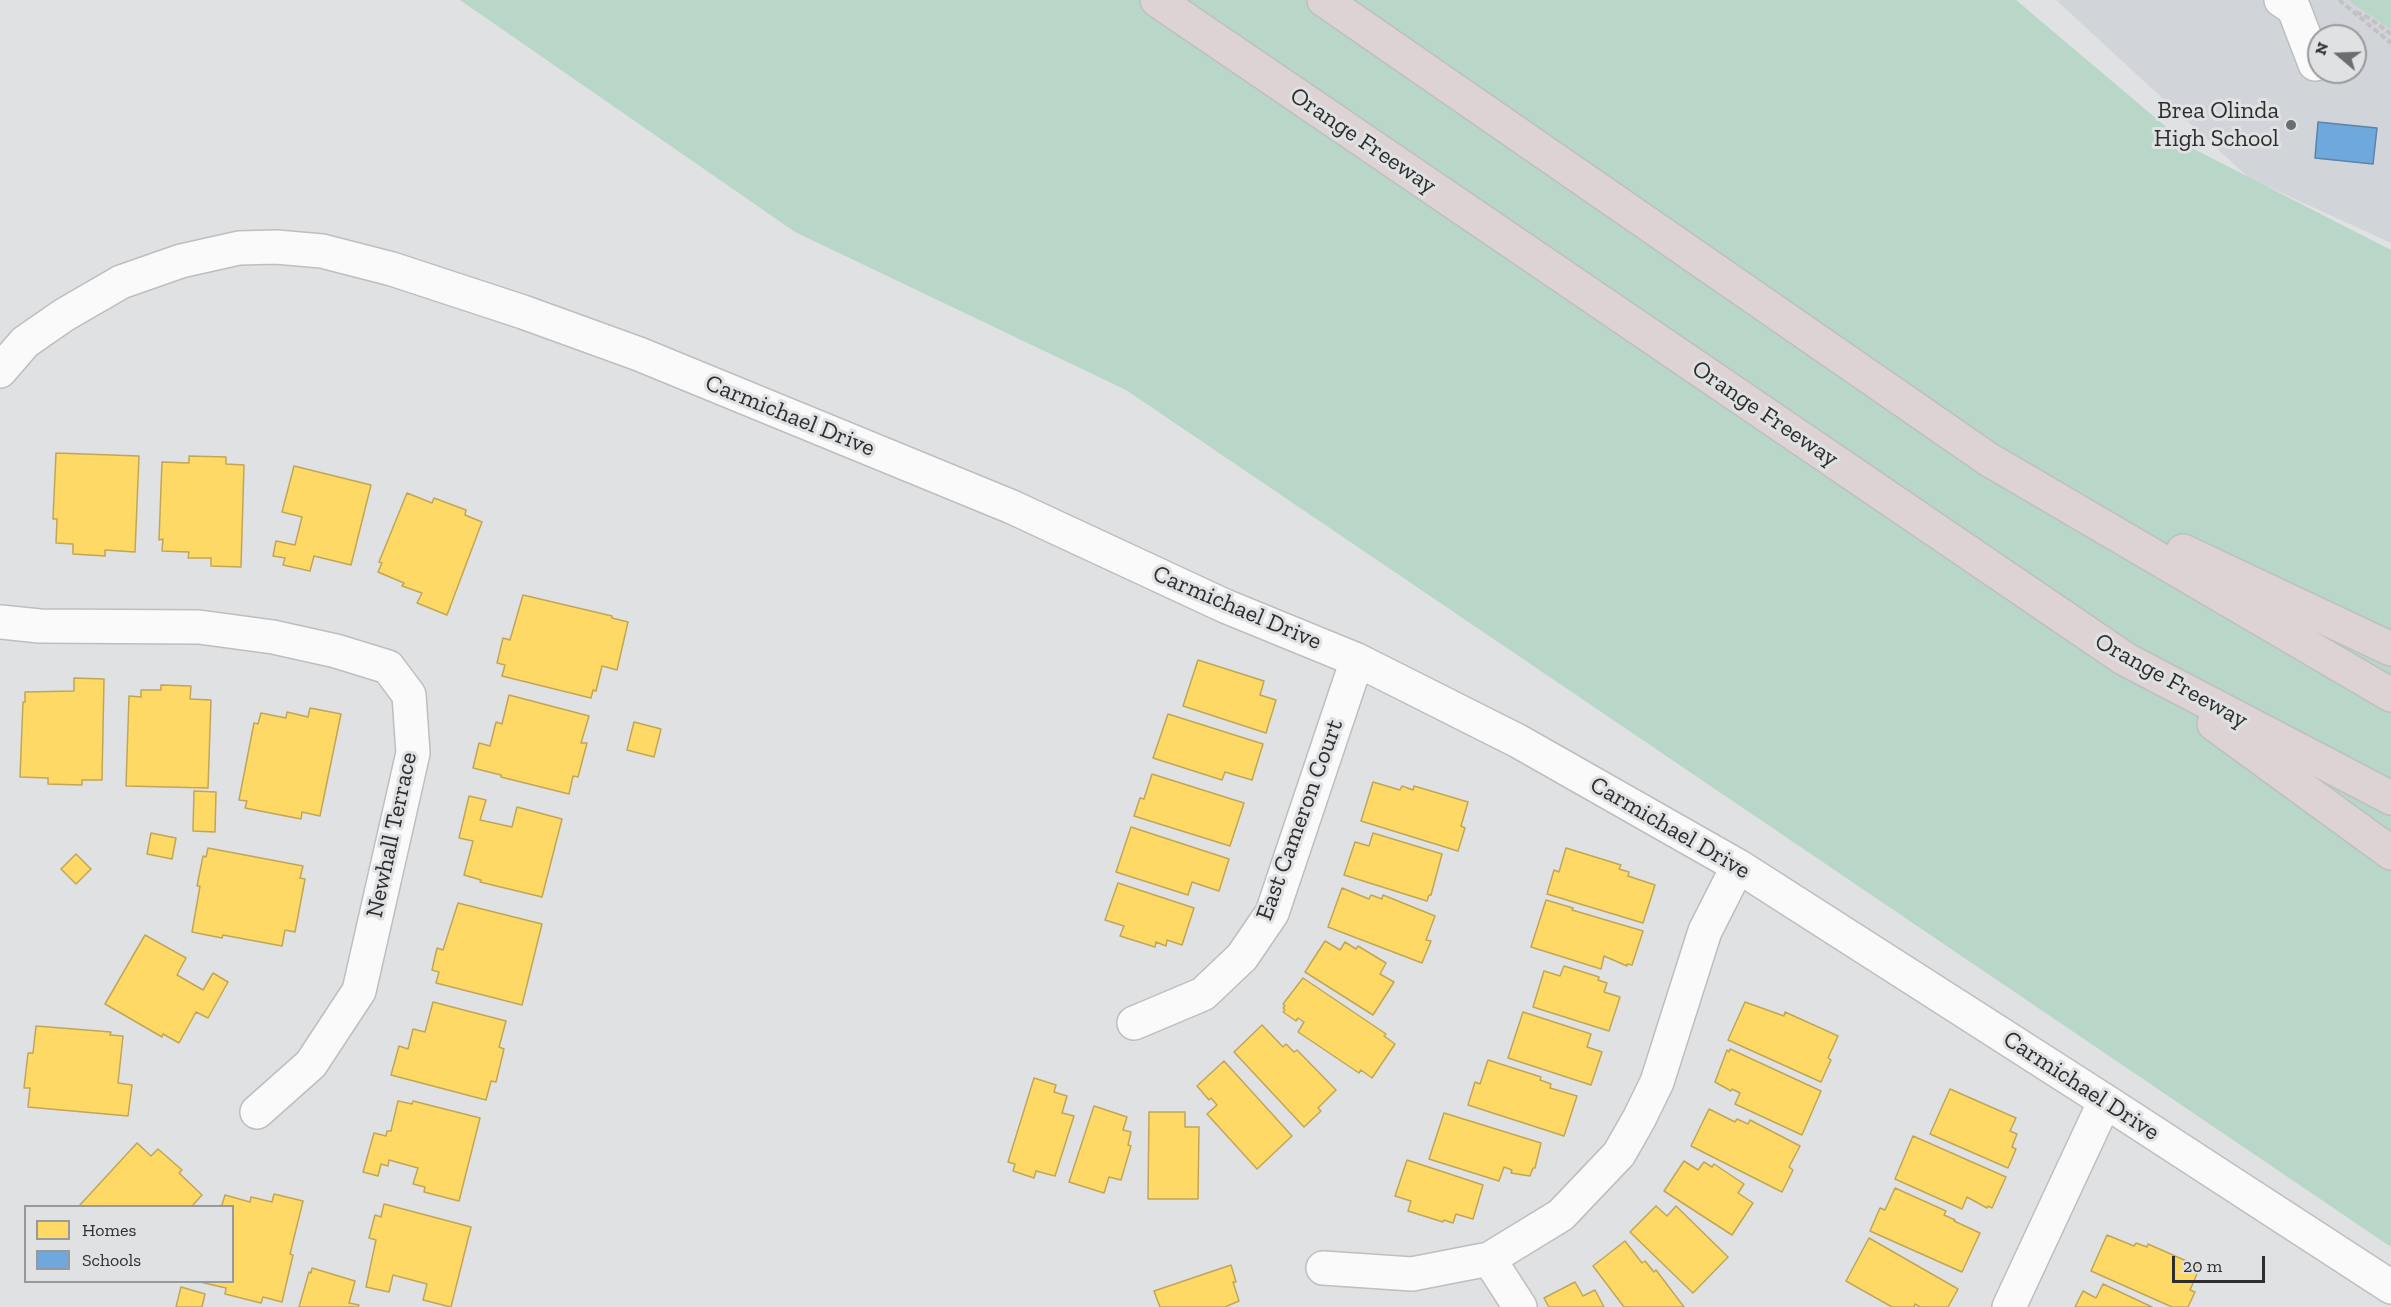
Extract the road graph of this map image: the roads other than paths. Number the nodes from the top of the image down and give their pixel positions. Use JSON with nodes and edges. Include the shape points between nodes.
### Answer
{"nodes":[{"id":1,"x":1157,"y":0,"type":"edge"},
{"id":2,"x":1324,"y":0,"type":"edge"},
{"id":3,"x":2281,"y":0,"type":"edge"},
{"id":4,"x":2307,"y":43,"type":"edge"},
{"id":5,"x":0,"y":371,"type":"edge"},
{"id":6,"x":1988,"y":459,"type":"junction"},
{"id":7,"x":0,"y":622,"type":"edge"},
{"id":8,"x":2391,"y":649,"type":"edge"},
{"id":9,"x":1356,"y":660,"type":"junction"},
{"id":10,"x":2125,"y":660,"type":"junction"},
{"id":11,"x":2391,"y":695,"type":"edge"},
{"id":12,"x":2391,"y":798,"type":"edge"},
{"id":13,"x":2391,"y":853,"type":"edge"},
{"id":14,"x":1738,"y":866,"type":"junction"},
{"id":15,"x":1134,"y":1023,"type":"dead end"},
{"id":16,"x":2106,"y":1101,"type":"junction"},
{"id":17,"x":257,"y":1112,"type":"dead end"},
{"id":18,"x":1490,"y":1259,"type":"junction"},
{"id":19,"x":1323,"y":1268,"type":"dead end"},
{"id":20,"x":2391,"y":1287,"type":"edge"},
{"id":21,"x":1520,"y":1307,"type":"edge"},
{"id":22,"x":2009,"y":1307,"type":"edge"}],
"edges":[{"from":1,"to":10,"type":"highway","name":"Orange Freeway"},
{"from":2,"to":6,"type":"highway"},
{"from":3,"to":4,"type":"street","via":[[2294,9]]},
{"from":5,"to":9,"type":"street","name":"Carmichael Drive","via":[[25,342],[121,282],[181,261],[239,248],[322,251],[392,269],[639,354],[1012,507],[1224,606]]},
{"from":6,"to":8,"type":"highway"},
{"from":6,"to":11,"type":"highway"},
{"from":7,"to":17,"type":"street","name":"Newhall Terrace","via":[[40,627],[199,627],[273,637],[388,667],[409,695],[413,753],[358,991],[311,1064]]},
{"from":9,"to":14,"type":"street","name":"Carmichael Drive","via":[[1518,741]]},
{"from":9,"to":15,"type":"street","name":"East Cameron Court","via":[[1272,913],[1242,957],[1203,994]]},
{"from":10,"to":12,"type":"highway","name":"Orange Freeway"},
{"from":10,"to":13,"type":"highway"},
{"from":14,"to":16,"type":"street","name":"Carmichael Drive"},
{"from":14,"to":18,"type":"street","via":[[1705,931],[1657,1082],[1619,1154],[1561,1215]]},
{"from":16,"to":20,"type":"street","name":"Carmichael Drive"},
{"from":16,"to":22,"type":"street"},
{"from":18,"to":19,"type":"street","via":[[1412,1274]]},
{"from":18,"to":21,"type":"street"}]}
